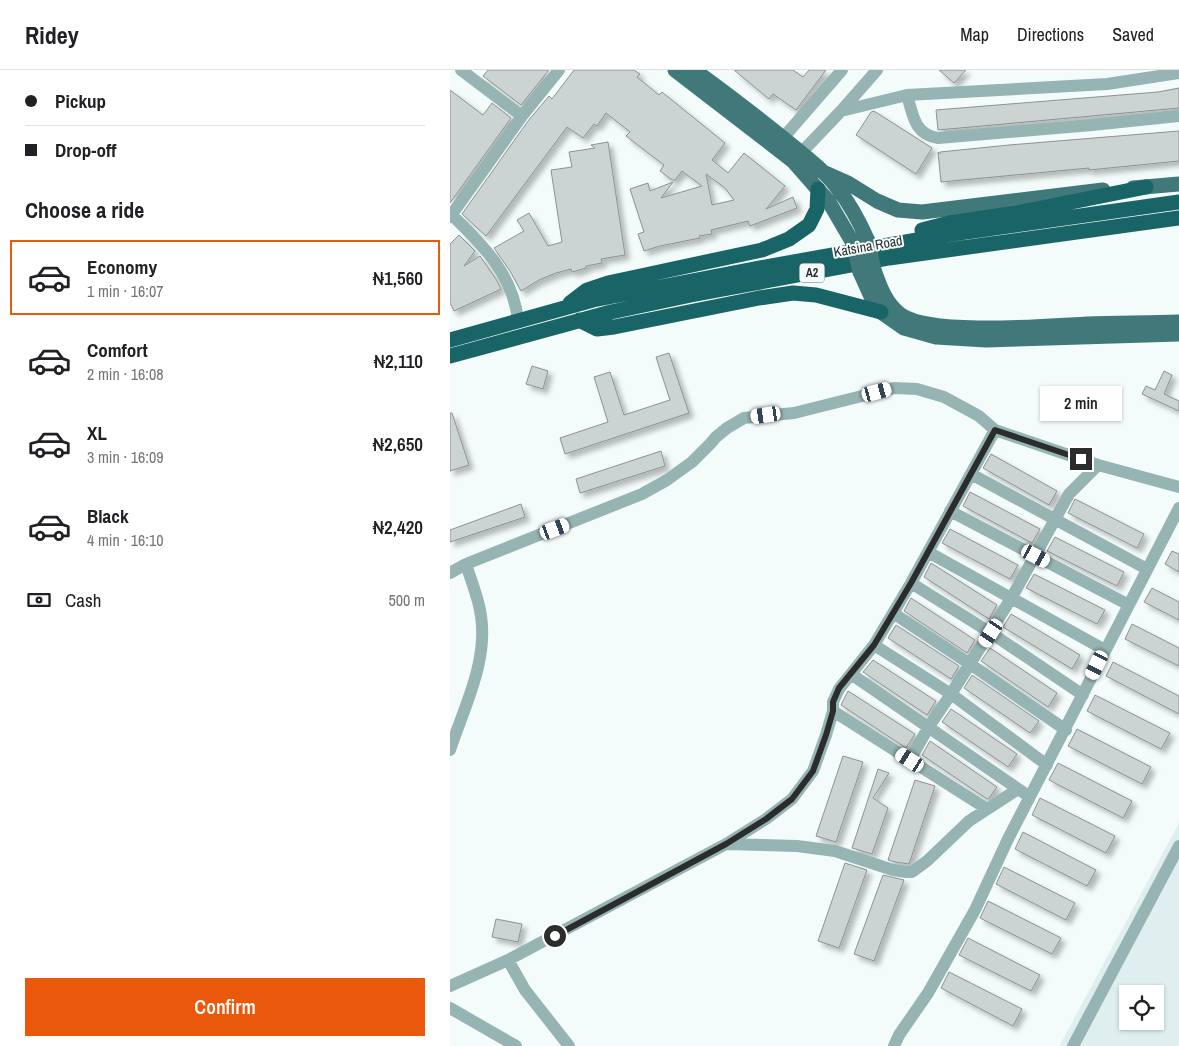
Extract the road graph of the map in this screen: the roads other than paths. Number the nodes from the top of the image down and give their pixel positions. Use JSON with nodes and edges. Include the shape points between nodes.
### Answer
{"nodes":[{"id":1,"x":461,"y":70,"type":"edge"},
{"id":2,"x":558,"y":70,"type":"edge"},
{"id":3,"x":675,"y":70,"type":"edge"},
{"id":4,"x":694,"y":70,"type":"edge"},
{"id":5,"x":842,"y":70,"type":"edge"},
{"id":6,"x":877,"y":70,"type":"edge"},
{"id":7,"x":1179,"y":73,"type":"edge"},
{"id":8,"x":907,"y":95,"type":"junction"},
{"id":9,"x":840,"y":112,"type":"junction"},
{"id":10,"x":522,"y":116,"type":"junction"},
{"id":11,"x":1179,"y":116,"type":"edge"},
{"id":12,"x":783,"y":138,"type":"junction"},
{"id":13,"x":801,"y":153,"type":"junction"},
{"id":14,"x":821,"y":171,"type":"junction"},
{"id":15,"x":1179,"y":184,"type":"edge"},
{"id":16,"x":1146,"y":187,"type":"junction"},
{"id":17,"x":818,"y":189,"type":"junction"},
{"id":18,"x":1179,"y":202,"type":"edge"},
{"id":19,"x":451,"y":216,"type":"edge"},
{"id":20,"x":1179,"y":218,"type":"edge"},
{"id":21,"x":897,"y":243,"type":"junction"},
{"id":22,"x":867,"y":271,"type":"junction"},
{"id":23,"x":565,"y":308,"type":"junction"},
{"id":24,"x":881,"y":312,"type":"junction"},
{"id":25,"x":518,"y":320,"type":"junction"},
{"id":26,"x":579,"y":320,"type":"junction"},
{"id":27,"x":1179,"y":322,"type":"edge"},
{"id":28,"x":1179,"y":334,"type":"edge"},
{"id":29,"x":450,"y":340,"type":"edge"},
{"id":30,"x":450,"y":356,"type":"edge"},
{"id":31,"x":995,"y":430,"type":"junction"},
{"id":32,"x":1098,"y":465,"type":"junction"},
{"id":33,"x":971,"y":474,"type":"junction"},
{"id":34,"x":1179,"y":486,"type":"edge"},
{"id":35,"x":1179,"y":508,"type":"edge"},
{"id":36,"x":950,"y":511,"type":"junction"},
{"id":37,"x":1055,"y":519,"type":"junction"},
{"id":38,"x":928,"y":552,"type":"junction"},
{"id":39,"x":1036,"y":556,"type":"junction"},
{"id":40,"x":466,"y":564,"type":"junction"},
{"id":41,"x":1147,"y":569,"type":"junction"},
{"id":42,"x":450,"y":573,"type":"edge"},
{"id":43,"x":911,"y":583,"type":"junction"},
{"id":44,"x":1012,"y":597,"type":"junction"},
{"id":45,"x":1129,"y":605,"type":"junction"},
{"id":46,"x":893,"y":613,"type":"junction"},
{"id":47,"x":991,"y":633,"type":"junction"},
{"id":48,"x":874,"y":645,"type":"junction"},
{"id":49,"x":1105,"y":650,"type":"junction"},
{"id":50,"x":970,"y":664,"type":"junction"},
{"id":51,"x":851,"y":674,"type":"junction"},
{"id":52,"x":951,"y":694,"type":"junction"},
{"id":53,"x":1083,"y":695,"type":"junction"},
{"id":54,"x":833,"y":711,"type":"junction"},
{"id":55,"x":928,"y":728,"type":"junction"},
{"id":56,"x":1066,"y":730,"type":"junction"},
{"id":57,"x":450,"y":750,"type":"edge"},
{"id":58,"x":910,"y":760,"type":"junction"},
{"id":59,"x":1048,"y":765,"type":"junction"},
{"id":60,"x":1018,"y":790,"type":"junction"},
{"id":61,"x":1030,"y":798,"type":"junction"},
{"id":62,"x":987,"y":810,"type":"junction"},
{"id":63,"x":726,"y":844,"type":"junction"},
{"id":64,"x":1179,"y":846,"type":"edge"},
{"id":65,"x":508,"y":960,"type":"junction"},
{"id":66,"x":450,"y":986,"type":"edge"},
{"id":67,"x":450,"y":1008,"type":"edge"},
{"id":68,"x":516,"y":1046,"type":"edge"},
{"id":69,"x":569,"y":1046,"type":"edge"},
{"id":70,"x":894,"y":1046,"type":"edge"},
{"id":71,"x":1073,"y":1046,"type":"edge"}],
"edges":[{"from":1,"to":10,"type":"street"},
{"from":2,"to":10,"type":"street"},
{"from":3,"to":17,"type":"main road","via":[[782,151]]},
{"from":4,"to":12,"type":"main road"},
{"from":5,"to":12,"type":"street"},
{"from":6,"to":9,"type":"street"},
{"from":7,"to":8,"type":"street","via":[[1106,84]]},
{"from":8,"to":9,"type":"street"},
{"from":8,"to":11,"type":"street","via":[[919,128],[930,137],[938,138]]},
{"from":9,"to":13,"type":"street"},
{"from":10,"to":19,"type":"street"},
{"from":12,"to":13,"type":"main road"},
{"from":13,"to":14,"type":"main road"},
{"from":14,"to":16,"type":"main road","via":[[898,210],[922,212],[1078,192]]},
{"from":14,"to":22,"type":"main road","bridge":true,"via":[[838,187],[859,220],[868,241]]},
{"from":15,"to":16,"type":"main road"},
{"from":16,"to":21,"type":"highway","via":[[949,223],[917,232]]},
{"from":17,"to":22,"type":"main road","bridge":true,"via":[[829,202]]},
{"from":17,"to":23,"type":"highway","via":[[817,208],[810,225],[789,239],[762,250],[608,283],[587,290]]},
{"from":18,"to":21,"type":"highway","name":"Katsina Road","number":"A2"},
{"from":19,"to":25,"type":"street","via":[[479,241],[497,263],[510,287]]},
{"from":20,"to":26,"type":"highway","name":"Katsina Road","number":"A2","via":[[889,258]]},
{"from":21,"to":23,"type":"highway","name":"Katsina Road","number":"A2"},
{"from":22,"to":24,"type":"main road","via":[[872,301]]},
{"from":22,"to":27,"type":"main road","via":[[902,316],[918,322],[1003,328]]},
{"from":23,"to":25,"type":"highway","name":"Katsina Road","number":"A2"},
{"from":24,"to":26,"type":"highway","via":[[816,295],[793,293],[614,327],[598,329]]},
{"from":24,"to":28,"type":"main road","via":[[904,328],[936,337],[986,340]]},
{"from":25,"to":29,"type":"highway","name":"Katsina Road","number":"A2"},
{"from":26,"to":30,"type":"highway","name":"Katsina Road","number":"A2"},
{"from":31,"to":32,"type":"street"},
{"from":31,"to":33,"type":"street"},
{"from":31,"to":40,"type":"street","via":[[979,416],[944,397],[917,389],[894,388],[794,413],[744,418],[716,437],[692,462],[642,494]]},
{"from":32,"to":34,"type":"street"},
{"from":32,"to":37,"type":"street","via":[[1069,494]]},
{"from":33,"to":36,"type":"street"},
{"from":33,"to":37,"type":"street"},
{"from":35,"to":41,"type":"street"},
{"from":36,"to":38,"type":"street"},
{"from":36,"to":39,"type":"street"},
{"from":37,"to":39,"type":"street"},
{"from":37,"to":41,"type":"street"},
{"from":38,"to":43,"type":"street"},
{"from":38,"to":44,"type":"street"},
{"from":39,"to":44,"type":"street"},
{"from":39,"to":45,"type":"street"},
{"from":40,"to":42,"type":"street"},
{"from":40,"to":57,"type":"street","via":[[481,615],[482,652]]},
{"from":41,"to":45,"type":"street"},
{"from":43,"to":46,"type":"street"},
{"from":43,"to":47,"type":"street"},
{"from":44,"to":47,"type":"street"},
{"from":44,"to":49,"type":"street"},
{"from":45,"to":49,"type":"street"},
{"from":46,"to":48,"type":"street"},
{"from":46,"to":50,"type":"street"},
{"from":47,"to":50,"type":"street"},
{"from":47,"to":53,"type":"street"},
{"from":48,"to":51,"type":"street"},
{"from":48,"to":52,"type":"street"},
{"from":49,"to":53,"type":"street"},
{"from":50,"to":52,"type":"street"},
{"from":50,"to":56,"type":"street"},
{"from":51,"to":54,"type":"street","via":[[839,688]]},
{"from":51,"to":55,"type":"street"},
{"from":52,"to":55,"type":"street"},
{"from":52,"to":59,"type":"street"},
{"from":53,"to":56,"type":"street"},
{"from":54,"to":58,"type":"street"},
{"from":54,"to":63,"type":"street","via":[[813,771],[792,799]]},
{"from":55,"to":58,"type":"street"},
{"from":55,"to":60,"type":"street"},
{"from":56,"to":59,"type":"street"},
{"from":58,"to":62,"type":"street"},
{"from":59,"to":61,"type":"street"},
{"from":60,"to":61,"type":"street"},
{"from":60,"to":62,"type":"street"},
{"from":61,"to":70,"type":"street","via":[[975,910]]},
{"from":62,"to":63,"type":"street","via":[[969,821],[918,868],[906,872],[835,851],[797,846]]},
{"from":63,"to":65,"type":"street"},
{"from":64,"to":71,"type":"street"},
{"from":65,"to":66,"type":"street"},
{"from":65,"to":69,"type":"street","via":[[525,990]]},
{"from":67,"to":68,"type":"street"}]}
